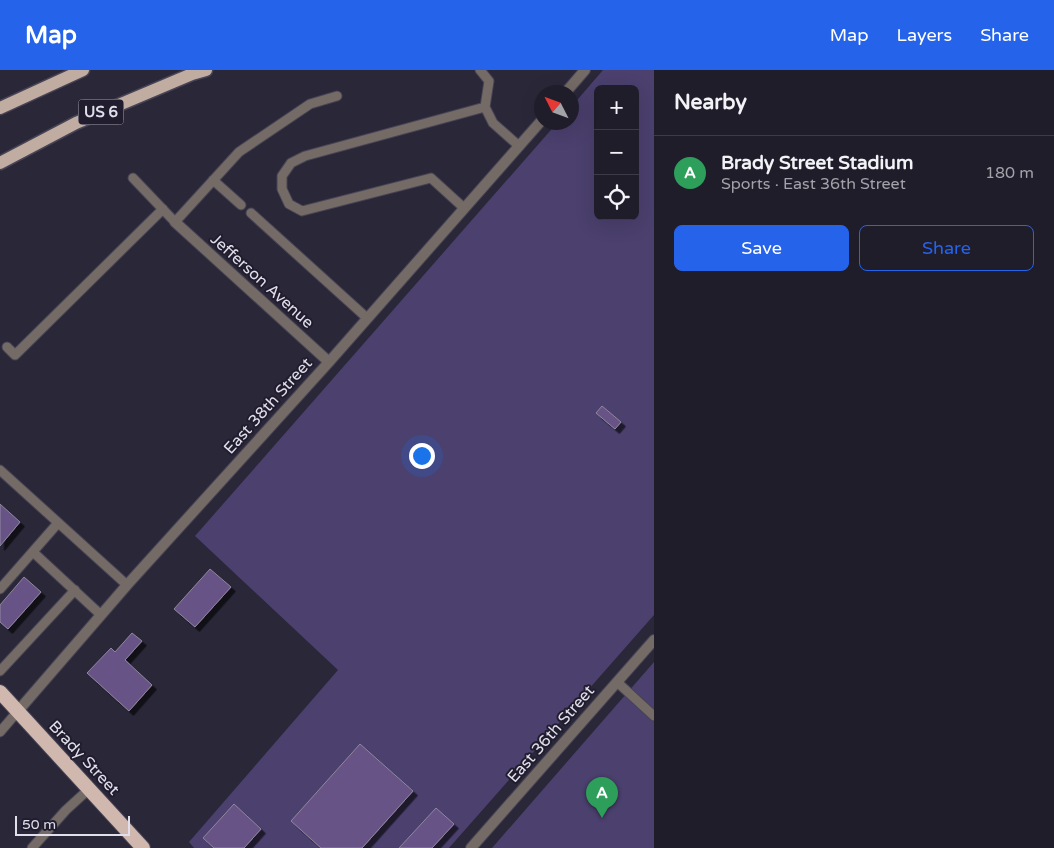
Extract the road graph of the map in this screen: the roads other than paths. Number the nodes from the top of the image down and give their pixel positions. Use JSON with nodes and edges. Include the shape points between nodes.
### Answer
{"nodes":[{"id":1,"x":81,"y":70,"type":"edge"},
{"id":2,"x":206,"y":70,"type":"edge"},
{"id":3,"x":480,"y":70,"type":"edge"},
{"id":4,"x":586,"y":70,"type":"edge"},
{"id":5,"x":572,"y":85,"type":"edge"},
{"id":6,"x":337,"y":96,"type":"dead end"},
{"id":7,"x":485,"y":107,"type":"junction"},
{"id":8,"x":0,"y":108,"type":"edge"},
{"id":9,"x":534,"y":129,"type":"edge"},
{"id":10,"x":519,"y":146,"type":"junction"},
{"id":11,"x":0,"y":163,"type":"edge"},
{"id":12,"x":133,"y":178,"type":"dead end"},
{"id":13,"x":213,"y":180,"type":"junction"},
{"id":14,"x":241,"y":204,"type":"dead end"},
{"id":15,"x":464,"y":208,"type":"junction"},
{"id":16,"x":163,"y":209,"type":"junction"},
{"id":17,"x":251,"y":213,"type":"dead end"},
{"id":18,"x":175,"y":222,"type":"junction"},
{"id":19,"x":367,"y":318,"type":"junction"},
{"id":20,"x":7,"y":347,"type":"dead end"},
{"id":21,"x":329,"y":362,"type":"junction"},
{"id":22,"x":0,"y":470,"type":"edge"},
{"id":23,"x":58,"y":523,"type":"junction"},
{"id":24,"x":33,"y":552,"type":"junction"},
{"id":25,"x":127,"y":585,"type":"junction"},
{"id":26,"x":0,"y":589,"type":"edge"},
{"id":27,"x":75,"y":590,"type":"junction"},
{"id":28,"x":101,"y":615,"type":"junction"},
{"id":29,"x":654,"y":640,"type":"edge"},
{"id":30,"x":0,"y":671,"type":"edge"},
{"id":31,"x":616,"y":682,"type":"junction"},
{"id":32,"x":0,"y":692,"type":"edge"},
{"id":33,"x":18,"y":711,"type":"junction"},
{"id":34,"x":654,"y":716,"type":"edge"},
{"id":35,"x":0,"y":732,"type":"edge"},
{"id":36,"x":89,"y":789,"type":"junction"},
{"id":37,"x":32,"y":848,"type":"edge"},
{"id":38,"x":143,"y":848,"type":"edge"},
{"id":39,"x":471,"y":848,"type":"edge"}],
"edges":[{"from":1,"to":8,"type":"main road"},
{"from":2,"to":11,"type":"main road","number":"US 6","via":[[76,123]]},
{"from":3,"to":7,"type":"lane","via":[[489,81]]},
{"from":4,"to":5,"type":"street"},
{"from":6,"to":13,"type":"lane","via":[[310,104],[246,146]]},
{"from":7,"to":10,"type":"lane","via":[[493,123]]},
{"from":7,"to":15,"type":"lane","via":[[305,156],[291,163],[282,176],[282,189],[289,204],[302,210],[431,178]]},
{"from":9,"to":10,"type":"street","name":"East 38th Street"},
{"from":10,"to":15,"type":"street","name":"East 38th Street"},
{"from":12,"to":16,"type":"lane"},
{"from":13,"to":14,"type":"lane"},
{"from":13,"to":18,"type":"lane"},
{"from":15,"to":19,"type":"street","name":"East 38th Street"},
{"from":16,"to":18,"type":"lane"},
{"from":16,"to":20,"type":"lane","via":[[15,355]]},
{"from":17,"to":19,"type":"lane"},
{"from":18,"to":21,"type":"street","name":"Jefferson Avenue"},
{"from":19,"to":21,"type":"street","name":"East 38th Street"},
{"from":21,"to":25,"type":"street","name":"East 38th Street"},
{"from":22,"to":23,"type":"lane"},
{"from":23,"to":24,"type":"lane"},
{"from":23,"to":25,"type":"lane"},
{"from":24,"to":26,"type":"lane"},
{"from":24,"to":27,"type":"lane"},
{"from":25,"to":28,"type":"street","name":"East 38th Street"},
{"from":27,"to":28,"type":"lane"},
{"from":27,"to":30,"type":"lane"},
{"from":28,"to":33,"type":"street","name":"East 38th Street"},
{"from":29,"to":31,"type":"street","name":"East 36th Street"},
{"from":31,"to":34,"type":"lane"},
{"from":31,"to":39,"type":"street","name":"East 36th Street"},
{"from":32,"to":33,"type":"highway","name":"Brady Street"},
{"from":33,"to":35,"type":"lane"},
{"from":33,"to":36,"type":"highway","name":"Brady Street"},
{"from":36,"to":37,"type":"lane"},
{"from":36,"to":38,"type":"highway","name":"Brady Street"}]}
